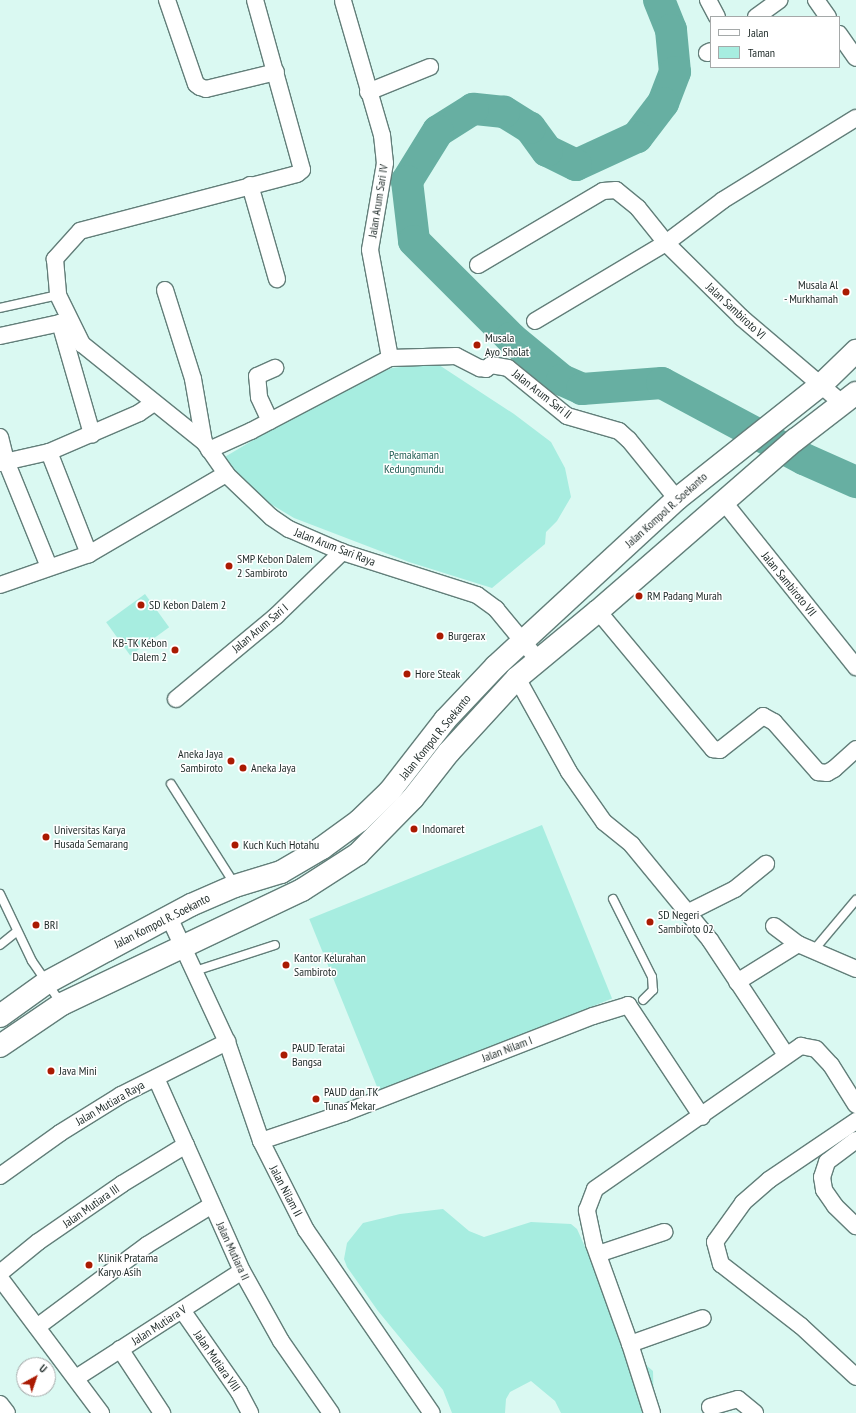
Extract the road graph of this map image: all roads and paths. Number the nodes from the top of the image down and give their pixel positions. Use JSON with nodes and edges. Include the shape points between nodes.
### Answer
{"nodes":[{"id":1,"x":167,"y":0,"type":"edge"},
{"id":2,"x":255,"y":0,"type":"edge"},
{"id":3,"x":343,"y":0,"type":"edge"},
{"id":4,"x":708,"y":0,"type":"edge"},
{"id":5,"x":779,"y":0,"type":"edge"},
{"id":6,"x":816,"y":0,"type":"edge"},
{"id":7,"x":716,"y":16,"type":"edge"},
{"id":8,"x":757,"y":16,"type":"edge"},
{"id":9,"x":827,"y":16,"type":"edge"},
{"id":10,"x":840,"y":35,"type":"edge"},
{"id":11,"x":856,"y":58,"type":"edge"},
{"id":12,"x":430,"y":67,"type":"dead end"},
{"id":13,"x":276,"y":72,"type":"junction"},
{"id":14,"x":368,"y":92,"type":"junction"},
{"id":15,"x":856,"y":118,"type":"edge"},
{"id":16,"x":250,"y":186,"type":"junction"},
{"id":17,"x":666,"y":243,"type":"junction"},
{"id":18,"x":478,"y":265,"type":"dead end"},
{"id":19,"x":277,"y":279,"type":"dead end"},
{"id":20,"x":165,"y":290,"type":"dead end"},
{"id":21,"x":58,"y":295,"type":"junction"},
{"id":22,"x":0,"y":308,"type":"edge"},
{"id":23,"x":535,"y":321,"type":"dead end"},
{"id":24,"x":67,"y":325,"type":"junction"},
{"id":25,"x":0,"y":336,"type":"edge"},
{"id":26,"x":856,"y":351,"type":"edge"},
{"id":27,"x":390,"y":358,"type":"junction"},
{"id":28,"x":275,"y":368,"type":"dead end"},
{"id":29,"x":821,"y":385,"type":"junction"},
{"id":30,"x":850,"y":398,"type":"edge"},
{"id":31,"x":154,"y":403,"type":"junction"},
{"id":32,"x":270,"y":421,"type":"junction"},
{"id":33,"x":92,"y":434,"type":"junction"},
{"id":34,"x":0,"y":437,"type":"edge"},
{"id":35,"x":207,"y":446,"type":"junction"},
{"id":36,"x":49,"y":452,"type":"junction"},
{"id":37,"x":3,"y":462,"type":"edge"},
{"id":38,"x":226,"y":474,"type":"junction"},
{"id":39,"x":677,"y":499,"type":"junction"},
{"id":40,"x":723,"y":501,"type":"junction"},
{"id":41,"x":342,"y":552,"type":"junction"},
{"id":42,"x":89,"y":554,"type":"junction"},
{"id":43,"x":49,"y":567,"type":"junction"},
{"id":44,"x":0,"y":585,"type":"edge"},
{"id":45,"x":598,"y":611,"type":"junction"},
{"id":46,"x":524,"y":641,"type":"junction"},
{"id":47,"x":539,"y":661,"type":"junction"},
{"id":48,"x":854,"y":663,"type":"edge"},
{"id":49,"x":516,"y":678,"type":"junction"},
{"id":50,"x":176,"y":699,"type":"dead end"},
{"id":51,"x":853,"y":758,"type":"edge"},
{"id":52,"x":171,"y":784,"type":"dead end"},
{"id":53,"x":766,"y":864,"type":"dead end"},
{"id":54,"x":281,"y":872,"type":"junction"},
{"id":55,"x":235,"y":886,"type":"junction"},
{"id":56,"x":302,"y":890,"type":"junction"},
{"id":57,"x":0,"y":894,"type":"edge"},
{"id":58,"x":613,"y":899,"type":"dead end"},
{"id":59,"x":856,"y":900,"type":"edge"},
{"id":60,"x":687,"y":914,"type":"junction"},
{"id":61,"x":169,"y":917,"type":"junction"},
{"id":62,"x":774,"y":926,"type":"dead end"},
{"id":63,"x":16,"y":932,"type":"junction"},
{"id":64,"x":798,"y":944,"type":"junction"},
{"id":65,"x":184,"y":945,"type":"junction"},
{"id":66,"x":275,"y":945,"type":"dead end"},
{"id":67,"x":0,"y":946,"type":"edge"},
{"id":68,"x":813,"y":951,"type":"junction"},
{"id":69,"x":856,"y":969,"type":"edge"},
{"id":70,"x":195,"y":970,"type":"junction"},
{"id":71,"x":737,"y":982,"type":"junction"},
{"id":72,"x":46,"y":983,"type":"junction"},
{"id":73,"x":636,"y":1002,"type":"junction"},
{"id":74,"x":62,"y":1004,"type":"junction"},
{"id":75,"x":0,"y":1016,"type":"edge"},
{"id":76,"x":227,"y":1042,"type":"junction"},
{"id":77,"x":0,"y":1046,"type":"edge"},
{"id":78,"x":786,"y":1055,"type":"junction"},
{"id":79,"x":156,"y":1078,"type":"junction"},
{"id":80,"x":856,"y":1105,"type":"edge"},
{"id":81,"x":702,"y":1117,"type":"junction"},
{"id":82,"x":856,"y":1121,"type":"edge"},
{"id":83,"x":856,"y":1140,"type":"edge"},
{"id":84,"x":261,"y":1141,"type":"junction"},
{"id":85,"x":186,"y":1144,"type":"junction"},
{"id":86,"x":0,"y":1176,"type":"edge"},
{"id":87,"x":212,"y":1206,"type":"junction"},
{"id":88,"x":856,"y":1226,"type":"edge"},
{"id":89,"x":664,"y":1232,"type":"dead end"},
{"id":90,"x":598,"y":1254,"type":"junction"},
{"id":91,"x":242,"y":1271,"type":"junction"},
{"id":92,"x":0,"y":1273,"type":"edge"},
{"id":93,"x":0,"y":1278,"type":"edge"},
{"id":94,"x":182,"y":1310,"type":"junction"},
{"id":95,"x":703,"y":1318,"type":"dead end"},
{"id":96,"x":37,"y":1327,"type":"junction"},
{"id":97,"x":630,"y":1344,"type":"junction"},
{"id":98,"x":120,"y":1349,"type":"junction"},
{"id":99,"x":856,"y":1377,"type":"edge"},
{"id":100,"x":76,"y":1378,"type":"junction"},
{"id":101,"x":0,"y":1404,"type":"edge"},
{"id":102,"x":710,"y":1406,"type":"dead end"},
{"id":103,"x":7,"y":1413,"type":"edge"},
{"id":104,"x":101,"y":1413,"type":"edge"},
{"id":105,"x":162,"y":1413,"type":"edge"},
{"id":106,"x":250,"y":1413,"type":"edge"},
{"id":107,"x":331,"y":1413,"type":"edge"},
{"id":108,"x":432,"y":1413,"type":"edge"},
{"id":109,"x":652,"y":1413,"type":"edge"},
{"id":110,"x":755,"y":1413,"type":"edge"}],
"edges":[{"from":1,"to":13,"type":"street","via":[[196,84],[200,87],[206,89]]},
{"from":2,"to":13,"type":"street"},
{"from":3,"to":14,"type":"street","name":"Jalan Arum Sari IV"},
{"from":4,"to":7,"type":"street"},
{"from":5,"to":8,"type":"street"},
{"from":6,"to":9,"type":"street"},
{"from":10,"to":11,"type":"street"},
{"from":12,"to":14,"type":"street"},
{"from":13,"to":16,"type":"street","via":[[303,167],[297,174]]},
{"from":14,"to":27,"type":"street","name":"Jalan Arum Sari IV","via":[[382,135],[385,163],[370,250]]},
{"from":15,"to":17,"type":"street","via":[[722,200]]},
{"from":16,"to":19,"type":"street"},
{"from":16,"to":21,"type":"street","via":[[80,231],[55,259]]},
{"from":17,"to":18,"type":"street","name":"Jalan Sambiroto VI","via":[[638,208],[616,190],[603,191]]},
{"from":17,"to":23,"type":"street"},
{"from":17,"to":29,"type":"street","name":"Jalan Sambiroto VI","via":[[742,318]]},
{"from":20,"to":35,"type":"street","via":[[194,379]]},
{"from":21,"to":22,"type":"lane"},
{"from":21,"to":24,"type":"street","name":"Jalan Arum Sari Raya"},
{"from":24,"to":25,"type":"street"},
{"from":24,"to":31,"type":"street","name":"Jalan Arum Sari Raya","via":[[90,352]]},
{"from":24,"to":33,"type":"street"},
{"from":26,"to":29,"type":"main road","name":"Jalan Kompol R. Soekanto"},
{"from":27,"to":32,"type":"street","name":"Jalan Arum Sari II"},
{"from":27,"to":39,"type":"street","name":"Jalan Arum Sari II","via":[[456,356],[480,368],[486,369],[491,365],[508,368],[567,416],[619,431]]},
{"from":28,"to":32,"type":"street","via":[[257,376],[259,397]]},
{"from":29,"to":30,"type":"street","name":"Jalan Sambiroto VI"},
{"from":29,"to":39,"type":"main road","name":"Jalan Kompol R. Soekanto","via":[[776,418]]},
{"from":30,"to":40,"type":"main road","name":"Jalan Kompol R. Soekanto","via":[[794,440]]},
{"from":31,"to":33,"type":"street"},
{"from":31,"to":35,"type":"street","name":"Jalan Arum Sari Raya"},
{"from":32,"to":35,"type":"street","name":"Jalan Arum Sari II"},
{"from":33,"to":36,"type":"street"},
{"from":34,"to":37,"type":"street"},
{"from":35,"to":38,"type":"street","name":"Jalan Arum Sari Raya"},
{"from":36,"to":37,"type":"street"},
{"from":36,"to":42,"type":"street"},
{"from":37,"to":43,"type":"street"},
{"from":38,"to":41,"type":"street","name":"Jalan Arum Sari Raya","via":[[248,497],[289,529]]},
{"from":38,"to":42,"type":"street"},
{"from":39,"to":46,"type":"main road","name":"Jalan Kompol R. Soekanto"},
{"from":40,"to":45,"type":"main road","name":"Jalan Kompol R. Soekanto"},
{"from":40,"to":48,"type":"street","name":"Jalan Sambiroto VII"},
{"from":41,"to":46,"type":"street","name":"Jalan Arum Sari Raya","via":[[477,595],[496,609]]},
{"from":41,"to":50,"type":"street","name":"Jalan Arum Sari I","via":[[276,616]]},
{"from":42,"to":43,"type":"street"},
{"from":43,"to":44,"type":"street"},
{"from":45,"to":47,"type":"main road","name":"Jalan Kompol R. Soekanto"},
{"from":45,"to":51,"type":"street","via":[[713,749],[720,750],[763,716],[774,722],[818,772],[827,773]]},
{"from":46,"to":47,"type":"street","name":"Jalan Arum Sari Raya"},
{"from":46,"to":54,"type":"main road","name":"Jalan Kompol R. Soekanto","via":[[496,666],[445,720],[390,791],[359,821],[322,848]]},
{"from":47,"to":49,"type":"main road","name":"Jalan Kompol R. Soekanto"},
{"from":49,"to":56,"type":"main road","name":"Jalan Kompol R. Soekanto","via":[[378,837],[340,868]]},
{"from":49,"to":60,"type":"street","via":[[569,772],[604,822],[632,845]]},
{"from":52,"to":55,"type":"lane"},
{"from":53,"to":60,"type":"street","via":[[735,889]]},
{"from":54,"to":55,"type":"main road","name":"Jalan Kompol R. Soekanto"},
{"from":54,"to":56,"type":"main road"},
{"from":55,"to":61,"type":"main road","name":"Jalan Kompol R. Soekanto"},
{"from":56,"to":65,"type":"main road","name":"Jalan Kompol R. Soekanto"},
{"from":57,"to":63,"type":"lane"},
{"from":58,"to":73,"type":"lane","via":[[652,977],[653,990]]},
{"from":59,"to":68,"type":"lane"},
{"from":60,"to":71,"type":"street","via":[[710,940]]},
{"from":61,"to":65,"type":"street","name":"Jalan Nilam II"},
{"from":61,"to":72,"type":"main road","name":"Jalan Kompol R. Soekanto"},
{"from":62,"to":64,"type":"street"},
{"from":63,"to":67,"type":"lane"},
{"from":63,"to":72,"type":"lane"},
{"from":64,"to":68,"type":"street"},
{"from":64,"to":71,"type":"street"},
{"from":65,"to":70,"type":"street","name":"Jalan Nilam II"},
{"from":65,"to":74,"type":"main road","name":"Jalan Kompol R. Soekanto"},
{"from":66,"to":70,"type":"lane"},
{"from":68,"to":69,"type":"street"},
{"from":70,"to":76,"type":"street","name":"Jalan Nilam II"},
{"from":71,"to":78,"type":"street"},
{"from":72,"to":74,"type":"lane"},
{"from":72,"to":75,"type":"main road","name":"Jalan Kompol R. Soekanto"},
{"from":73,"to":81,"type":"street"},
{"from":73,"to":84,"type":"street","name":"Jalan Nilam I","via":[[593,1016],[344,1113]]},
{"from":74,"to":77,"type":"main road","name":"Jalan Kompol R. Soekanto"},
{"from":76,"to":79,"type":"street","name":"Jalan Mutiara Raya"},
{"from":76,"to":84,"type":"street","name":"Jalan Nilam II"},
{"from":78,"to":80,"type":"street","via":[[801,1046],[816,1049],[831,1065]]},
{"from":78,"to":81,"type":"street"},
{"from":79,"to":85,"type":"street","name":"Jalan Mutiara II"},
{"from":79,"to":86,"type":"street","name":"Jalan Mutiara Raya","via":[[121,1095],[60,1133]]},
{"from":81,"to":90,"type":"street","via":[[595,1189],[588,1210]]},
{"from":82,"to":99,"type":"street","via":[[769,1180],[743,1203],[715,1242],[722,1264],[801,1326]]},
{"from":83,"to":88,"type":"street","via":[[827,1162],[822,1177],[824,1190],[835,1206]]},
{"from":84,"to":108,"type":"street","name":"Jalan Nilam II","via":[[306,1230]]},
{"from":85,"to":87,"type":"street","name":"Jalan Mutiara II"},
{"from":85,"to":92,"type":"street","name":"Jalan Mutiara III","via":[[64,1224]]},
{"from":87,"to":91,"type":"street","name":"Jalan Mutiara II"},
{"from":87,"to":96,"type":"street","via":[[148,1245]]},
{"from":89,"to":90,"type":"street"},
{"from":90,"to":97,"type":"street"},
{"from":91,"to":94,"type":"street","name":"Jalan Mutiara V"},
{"from":91,"to":107,"type":"street","name":"Jalan Mutiara II","via":[[281,1342]]},
{"from":93,"to":96,"type":"street"},
{"from":94,"to":98,"type":"street","name":"Jalan Mutiara V"},
{"from":94,"to":106,"type":"street","name":"Jalan Mutiara VIII","via":[[240,1392]]},
{"from":95,"to":97,"type":"street"},
{"from":96,"to":100,"type":"street"},
{"from":97,"to":109,"type":"street"},
{"from":98,"to":100,"type":"street","name":"Jalan Mutiara V"},
{"from":98,"to":105,"type":"street"},
{"from":100,"to":104,"type":"street"},
{"from":101,"to":103,"type":"street"},
{"from":102,"to":110,"type":"street","via":[[738,1399]]}]}
